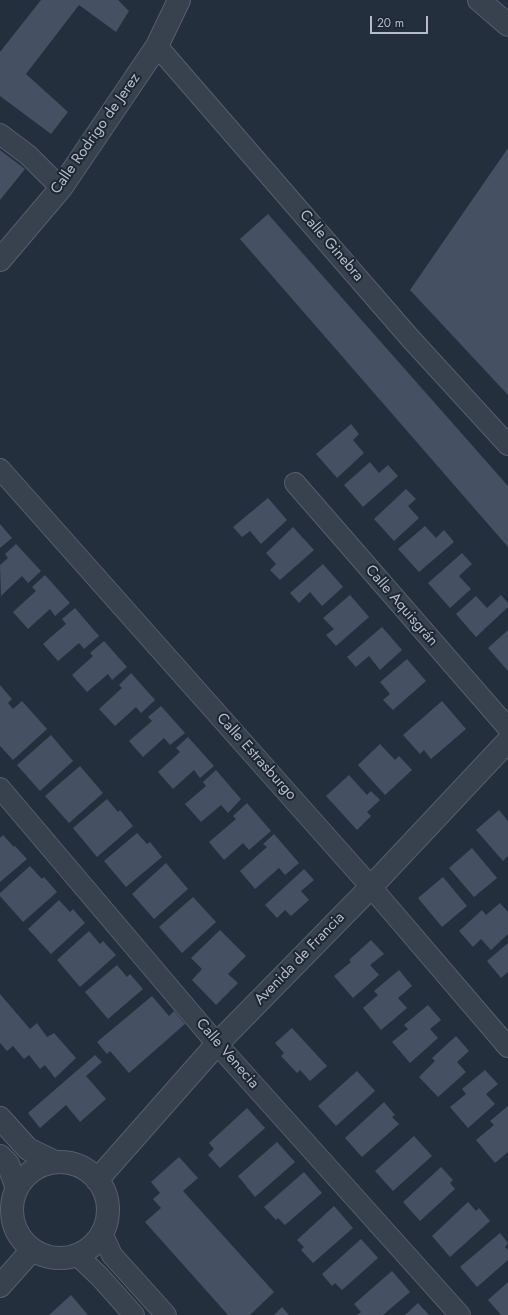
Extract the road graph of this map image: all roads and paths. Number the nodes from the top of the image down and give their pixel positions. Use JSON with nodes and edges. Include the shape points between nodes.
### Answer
{"nodes":[{"id":1,"x":179,"y":0,"type":"edge"},
{"id":2,"x":479,"y":0,"type":"edge"},
{"id":3,"x":508,"y":25,"type":"edge"},
{"id":4,"x":157,"y":46,"type":"junction"},
{"id":5,"x":0,"y":134,"type":"edge"},
{"id":6,"x":61,"y":188,"type":"junction"},
{"id":7,"x":0,"y":260,"type":"edge"},
{"id":8,"x":508,"y":444,"type":"edge"},
{"id":9,"x":0,"y":469,"type":"edge"},
{"id":10,"x":295,"y":483,"type":"dead end"},
{"id":11,"x":508,"y":728,"type":"edge"},
{"id":12,"x":508,"y":741,"type":"edge"},
{"id":13,"x":0,"y":788,"type":"edge"},
{"id":14,"x":371,"y":887,"type":"junction"},
{"id":15,"x":217,"y":1044,"type":"junction"},
{"id":16,"x":508,"y":1047,"type":"edge"},
{"id":17,"x":0,"y":1118,"type":"edge"},
{"id":18,"x":0,"y":1156,"type":"edge"},
{"id":19,"x":55,"y":1162,"type":"junction"},
{"id":20,"x":97,"y":1180,"type":"junction"},
{"id":21,"x":17,"y":1188,"type":"junction"},
{"id":22,"x":102,"y":1233,"type":"junction"},
{"id":23,"x":32,"y":1250,"type":"junction"},
{"id":24,"x":77,"y":1256,"type":"junction"},
{"id":25,"x":0,"y":1286,"type":"edge"},
{"id":26,"x":134,"y":1315,"type":"edge"},
{"id":27,"x":166,"y":1315,"type":"edge"},
{"id":28,"x":460,"y":1315,"type":"edge"}],
"edges":[{"from":1,"to":4,"type":"street","name":"Calle Rodrigo de Jerez"},
{"from":2,"to":3,"type":"street"},
{"from":4,"to":6,"type":"street","name":"Calle Rodrigo de Jerez"},
{"from":4,"to":8,"type":"street","name":"Calle Ginebra","via":[[405,332]]},
{"from":5,"to":6,"type":"street","via":[[28,155]]},
{"from":6,"to":7,"type":"street","name":"Calle Rodrigo de Jerez"},
{"from":9,"to":14,"type":"street","name":"Calle Estrasburgo"},
{"from":10,"to":11,"type":"street","name":"Calle Aquisgrán"},
{"from":12,"to":14,"type":"street","name":"Avenida de Francia"},
{"from":13,"to":15,"type":"street","name":"Calle Venecia"},
{"from":14,"to":15,"type":"street","name":"Avenida de Francia"},
{"from":14,"to":16,"type":"street","name":"Calle Estrasburgo"},
{"from":15,"to":20,"type":"street","name":"Avenida de Francia"},
{"from":15,"to":28,"type":"street","name":"Calle Venecia"},
{"from":17,"to":19,"type":"street","via":[[28,1150]]},
{"from":18,"to":21,"type":"street","via":[[8,1164]]},
{"from":19,"to":20,"type":"street","via":[[71,1163]]},
{"from":19,"to":21,"type":"street","via":[[40,1166],[27,1175]]},
{"from":20,"to":22,"type":"street","via":[[108,1206],[107,1220]]},
{"from":21,"to":23,"type":"street","via":[[12,1214],[15,1228]]},
{"from":22,"to":24,"type":"street","via":[[96,1242]]},
{"from":22,"to":27,"type":"street","via":[[112,1255]]},
{"from":23,"to":24,"type":"street","via":[[46,1257]]},
{"from":23,"to":25,"type":"street"},
{"from":24,"to":26,"type":"street"}]}
